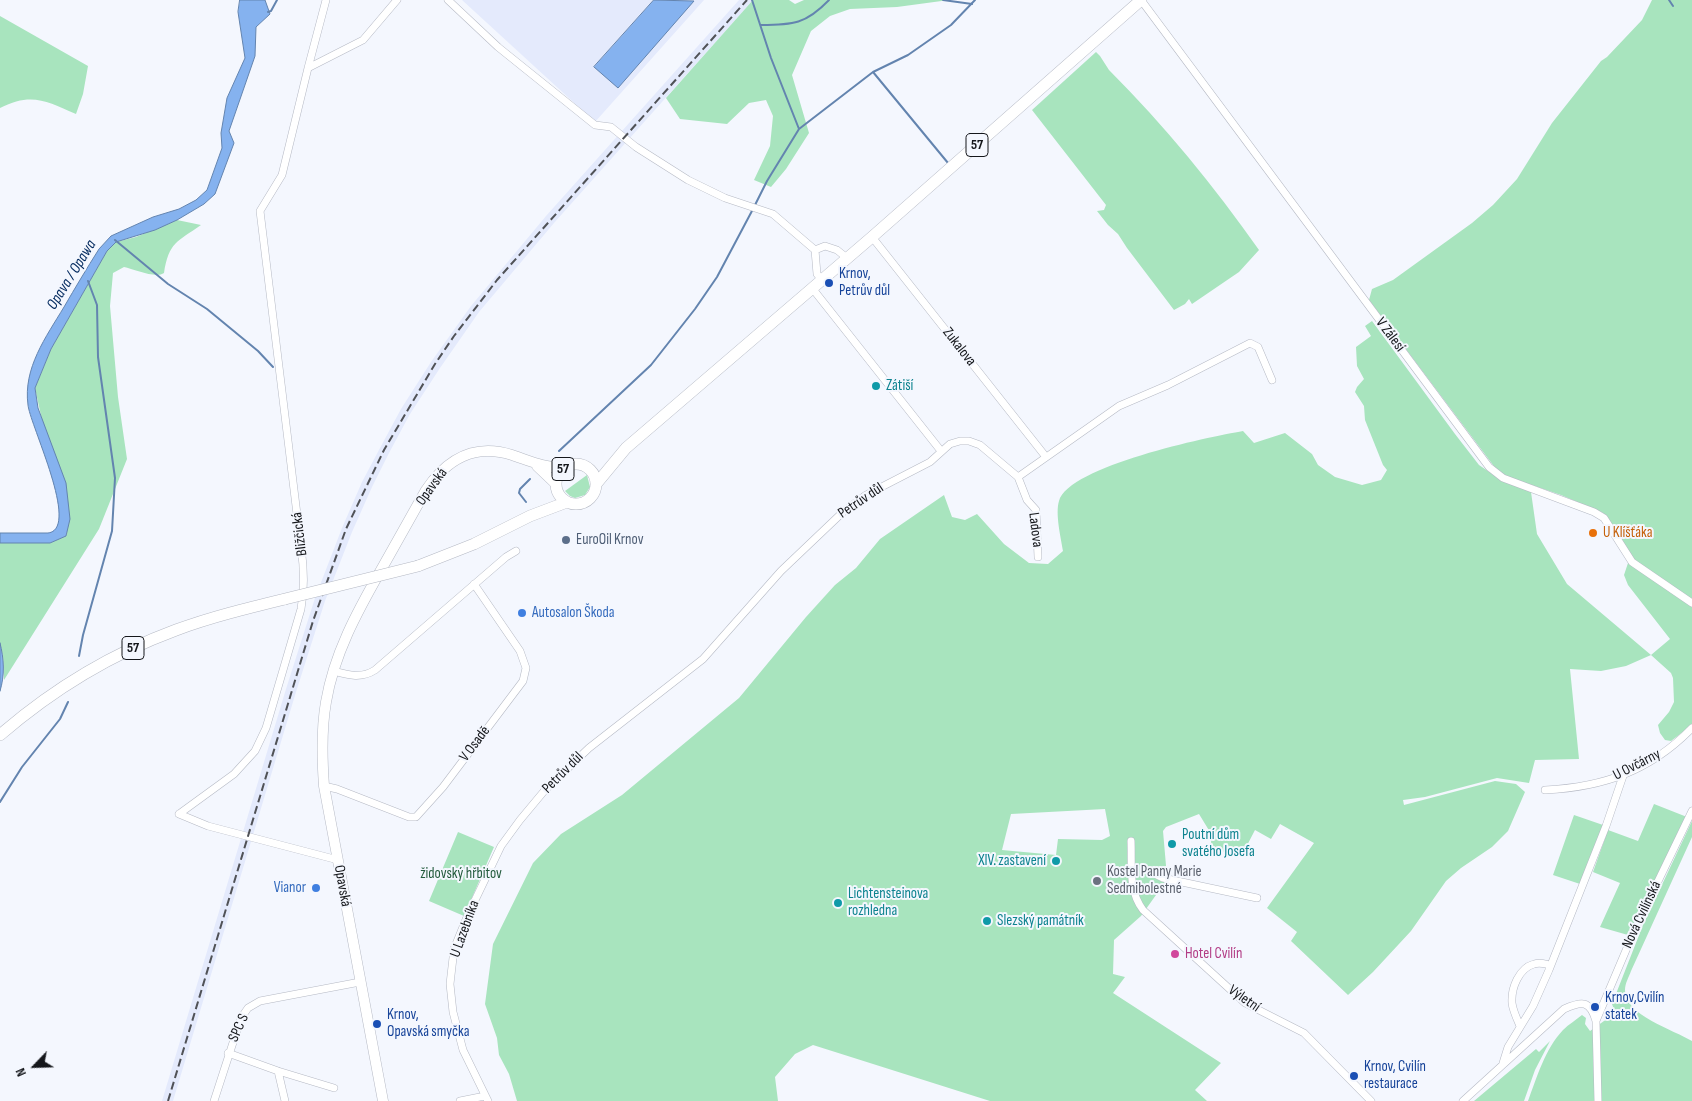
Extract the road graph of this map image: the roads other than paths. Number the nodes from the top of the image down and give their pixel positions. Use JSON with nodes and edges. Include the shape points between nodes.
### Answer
{"nodes":[{"id":1,"x":326,"y":0,"type":"edge"},
{"id":2,"x":397,"y":0,"type":"edge"},
{"id":3,"x":448,"y":0,"type":"edge"},
{"id":4,"x":1141,"y":0,"type":"edge"},
{"id":5,"x":308,"y":68,"type":"junction"},
{"id":6,"x":872,"y":237,"type":"junction"},
{"id":7,"x":815,"y":250,"type":"junction"},
{"id":8,"x":848,"y":258,"type":"junction"},
{"id":9,"x":822,"y":280,"type":"junction"},
{"id":10,"x":812,"y":288,"type":"junction"},
{"id":11,"x":1272,"y":380,"type":"dead end"},
{"id":12,"x":626,"y":448,"type":"junction"},
{"id":13,"x":941,"y":451,"type":"junction"},
{"id":14,"x":1046,"y":457,"type":"junction"},
{"id":15,"x":532,"y":463,"type":"junction"},
{"id":16,"x":588,"y":467,"type":"junction"},
{"id":17,"x":564,"y":468,"type":"junction"},
{"id":18,"x":1018,"y":476,"type":"junction"},
{"id":19,"x":596,"y":483,"type":"junction"},
{"id":20,"x":556,"y":485,"type":"junction"},
{"id":21,"x":567,"y":502,"type":"junction"},
{"id":22,"x":530,"y":516,"type":"junction"},
{"id":23,"x":516,"y":551,"type":"dead end"},
{"id":24,"x":1038,"y":557,"type":"dead end"},
{"id":25,"x":474,"y":584,"type":"junction"},
{"id":26,"x":1692,"y":603,"type":"edge"},
{"id":27,"x":333,"y":671,"type":"junction"},
{"id":28,"x":1692,"y":728,"type":"edge"},
{"id":29,"x":0,"y":735,"type":"edge"},
{"id":30,"x":1623,"y":776,"type":"junction"},
{"id":31,"x":324,"y":786,"type":"junction"},
{"id":32,"x":1545,"y":790,"type":"dead end"},
{"id":33,"x":1692,"y":811,"type":"edge"},
{"id":34,"x":1131,"y":842,"type":"dead end"},
{"id":35,"x":501,"y":846,"type":"joint"},
{"id":36,"x":338,"y":860,"type":"junction"},
{"id":37,"x":1155,"y":874,"type":"dead end"},
{"id":38,"x":1257,"y":898,"type":"dead end"},
{"id":39,"x":1550,"y":964,"type":"junction"},
{"id":40,"x":360,"y":982,"type":"junction"},
{"id":41,"x":1596,"y":1021,"type":"junction"},
{"id":42,"x":1520,"y":1026,"type":"junction"},
{"id":43,"x":228,"y":1054,"type":"junction"},
{"id":44,"x":1503,"y":1063,"type":"junction"},
{"id":45,"x":278,"y":1072,"type":"junction"},
{"id":46,"x":334,"y":1088,"type":"dead end"},
{"id":47,"x":486,"y":1098,"type":"edge"},
{"id":48,"x":214,"y":1101,"type":"edge"},
{"id":49,"x":285,"y":1101,"type":"edge"},
{"id":50,"x":383,"y":1101,"type":"edge"},
{"id":51,"x":460,"y":1101,"type":"edge"},
{"id":52,"x":1371,"y":1101,"type":"edge"},
{"id":53,"x":1463,"y":1101,"type":"edge"},
{"id":54,"x":1598,"y":1101,"type":"edge"}],
"edges":[{"from":1,"to":5,"type":"street"},
{"from":2,"to":5,"type":"street","via":[[363,40]]},
{"from":3,"to":7,"type":"street","via":[[498,47],[595,125],[611,127],[688,180],[725,198],[773,214]]},
{"from":4,"to":6,"type":"main road","number":"57"},
{"from":4,"to":26,"type":"street","name":"V Zálesí","via":[[1489,467],[1503,478],[1604,518],[1632,562]]},
{"from":5,"to":36,"type":"street","name":"Bližčická","via":[[282,175],[260,211],[304,566],[301,609],[266,728],[255,751],[234,774],[179,814],[208,826]]},
{"from":6,"to":8,"type":"main road","number":"57"},
{"from":6,"to":14,"type":"street","name":"Zukalova"},
{"from":7,"to":8,"type":"street","via":[[825,246]]},
{"from":7,"to":9,"type":"street","via":[[818,274]]},
{"from":8,"to":9,"type":"main road","number":"57"},
{"from":9,"to":10,"type":"main road","number":"57"},
{"from":10,"to":12,"type":"main road","number":"57"},
{"from":10,"to":13,"type":"street"},
{"from":11,"to":14,"type":"street","via":[[1258,347],[1250,343],[1119,406]]},
{"from":12,"to":16,"type":"main road","number":"57"},
{"from":12,"to":19,"type":"main road","number":"57"},
{"from":13,"to":18,"type":"street","name":"Petrův důl","via":[[950,444],[969,441],[980,445]]},
{"from":13,"to":35,"type":"street","name":"Petrův důl","via":[[930,462],[866,495],[836,518],[781,571],[703,659],[589,748],[545,790]]},
{"from":14,"to":18,"type":"street"},
{"from":15,"to":17,"type":"main road","name":"Opavská"},
{"from":15,"to":20,"type":"main road","via":[[549,475]]},
{"from":15,"to":27,"type":"main road","name":"Opavská","via":[[505,453],[481,452],[458,458],[441,472],[426,490],[360,608]]},
{"from":16,"to":17,"type":"main road","number":"57","via":[[578,464]]},
{"from":16,"to":19,"type":"main road","number":"57"},
{"from":17,"to":20,"type":"main road","number":"57"},
{"from":18,"to":24,"type":"street","name":"Ladova","via":[[1027,500],[1036,510]]},
{"from":19,"to":21,"type":"main road","number":"57","via":[[594,493],[587,501]]},
{"from":20,"to":21,"type":"main road","number":"57"},
{"from":20,"to":22,"type":"main road","number":"57","via":[[549,499]]},
{"from":21,"to":22,"type":"main road","number":"57"},
{"from":22,"to":29,"type":"main road","number":"57","bridge":true,"via":[[474,544],[418,566],[198,623],[128,651],[62,688]]},
{"from":23,"to":25,"type":"street"},
{"from":25,"to":27,"type":"street","via":[[373,672],[354,676]]},
{"from":25,"to":31,"type":"street","name":"V Osadě","via":[[520,651],[526,668],[523,681],[443,787],[416,817],[408,817]]},
{"from":27,"to":31,"type":"main road","name":"Opavská","via":[[323,728]]},
{"from":28,"to":30,"type":"street","name":"U Ovčárny","via":[[1677,743]]},
{"from":30,"to":32,"type":"street","name":"U Ovčárny","via":[[1586,786]]},
{"from":30,"to":39,"type":"street"},
{"from":31,"to":36,"type":"main road","name":"Opavská"},
{"from":33,"to":41,"type":"street","name":"Nová Cvilínská","via":[[1635,929]]},
{"from":34,"to":52,"type":"street","name":"Výletní","via":[[1132,882],[1139,905],[1245,1003],[1304,1033]]},
{"from":35,"to":47,"type":"street","name":"U Lazebníka","via":[[454,950],[450,984],[463,1050]]},
{"from":36,"to":40,"type":"main road","name":"Opavská"},
{"from":37,"to":38,"type":"street"},
{"from":39,"to":42,"type":"street","via":[[1533,1006]]},
{"from":39,"to":42,"type":"street","via":[[1528,966],[1518,978],[1512,1002]]},
{"from":40,"to":43,"type":"street","name":"SPC S","via":[[260,1001],[240,1018]]},
{"from":40,"to":50,"type":"main road","name":"Opavská"},
{"from":41,"to":44,"type":"street","via":[[1589,1005],[1579,1003],[1564,1010]]},
{"from":41,"to":54,"type":"street","name":"Nová Cvilínská"},
{"from":42,"to":44,"type":"street"},
{"from":43,"to":45,"type":"street","name":"SPC S"},
{"from":43,"to":48,"type":"street"},
{"from":44,"to":53,"type":"street"},
{"from":45,"to":46,"type":"street","name":"SPC S"},
{"from":45,"to":49,"type":"street"},
{"from":47,"to":51,"type":"street"}]}
